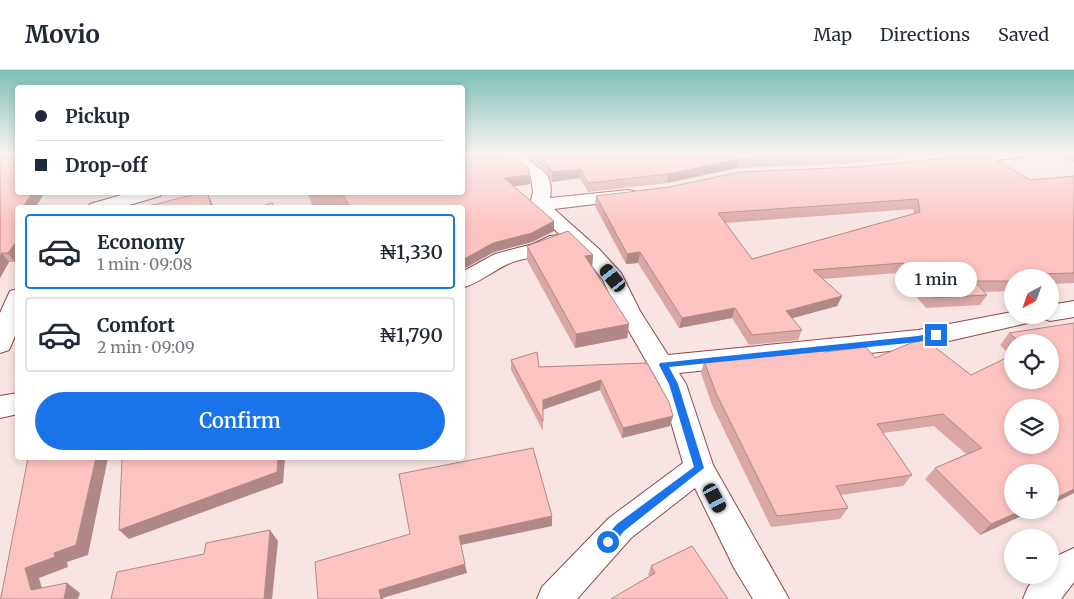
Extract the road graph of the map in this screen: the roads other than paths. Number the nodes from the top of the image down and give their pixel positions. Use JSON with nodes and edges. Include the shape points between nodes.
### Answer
{"nodes":[{"id":1,"x":540,"y":178,"type":"edge"},
{"id":2,"x":648,"y":192,"type":"edge"},
{"id":3,"x":95,"y":195,"type":"edge"},
{"id":4,"x":144,"y":195,"type":"edge"},
{"id":5,"x":86,"y":205,"type":"edge"},
{"id":6,"x":108,"y":205,"type":"edge"},
{"id":7,"x":539,"y":205,"type":"junction"},
{"id":8,"x":569,"y":233,"type":"junction"},
{"id":9,"x":465,"y":279,"type":"edge"},
{"id":10,"x":15,"y":304,"type":"edge"},
{"id":11,"x":1074,"y":309,"type":"edge"},
{"id":12,"x":1059,"y":312,"type":"edge"},
{"id":13,"x":1004,"y":322,"type":"edge"},
{"id":14,"x":0,"y":344,"type":"edge"},
{"id":15,"x":663,"y":365,"type":"junction"},
{"id":16,"x":15,"y":404,"type":"edge"},
{"id":17,"x":0,"y":407,"type":"edge"},
{"id":18,"x":699,"y":468,"type":"junction"},
{"id":19,"x":1074,"y":564,"type":"edge"},
{"id":20,"x":554,"y":599,"type":"edge"},
{"id":21,"x":772,"y":599,"type":"edge"},
{"id":22,"x":1040,"y":599,"type":"edge"}],
"edges":[{"from":1,"to":7,"type":"street","via":[[544,188]]},
{"from":2,"to":7,"type":"street"},
{"from":3,"to":5,"type":"street"},
{"from":4,"to":6,"type":"street"},
{"from":7,"to":8,"type":"street"},
{"from":8,"to":9,"type":"street","via":[[540,248],[502,259]]},
{"from":8,"to":15,"type":"street","via":[[592,252],[613,278],[629,312]]},
{"from":10,"to":14,"type":"street"},
{"from":11,"to":12,"type":"street"},
{"from":13,"to":15,"type":"street","via":[[918,339]]},
{"from":15,"to":18,"type":"street","via":[[673,384]]},
{"from":16,"to":17,"type":"street"},
{"from":18,"to":20,"type":"street","via":[[620,528]]},
{"from":18,"to":21,"type":"street"},
{"from":19,"to":22,"type":"street","via":[[1062,571]]}]}
